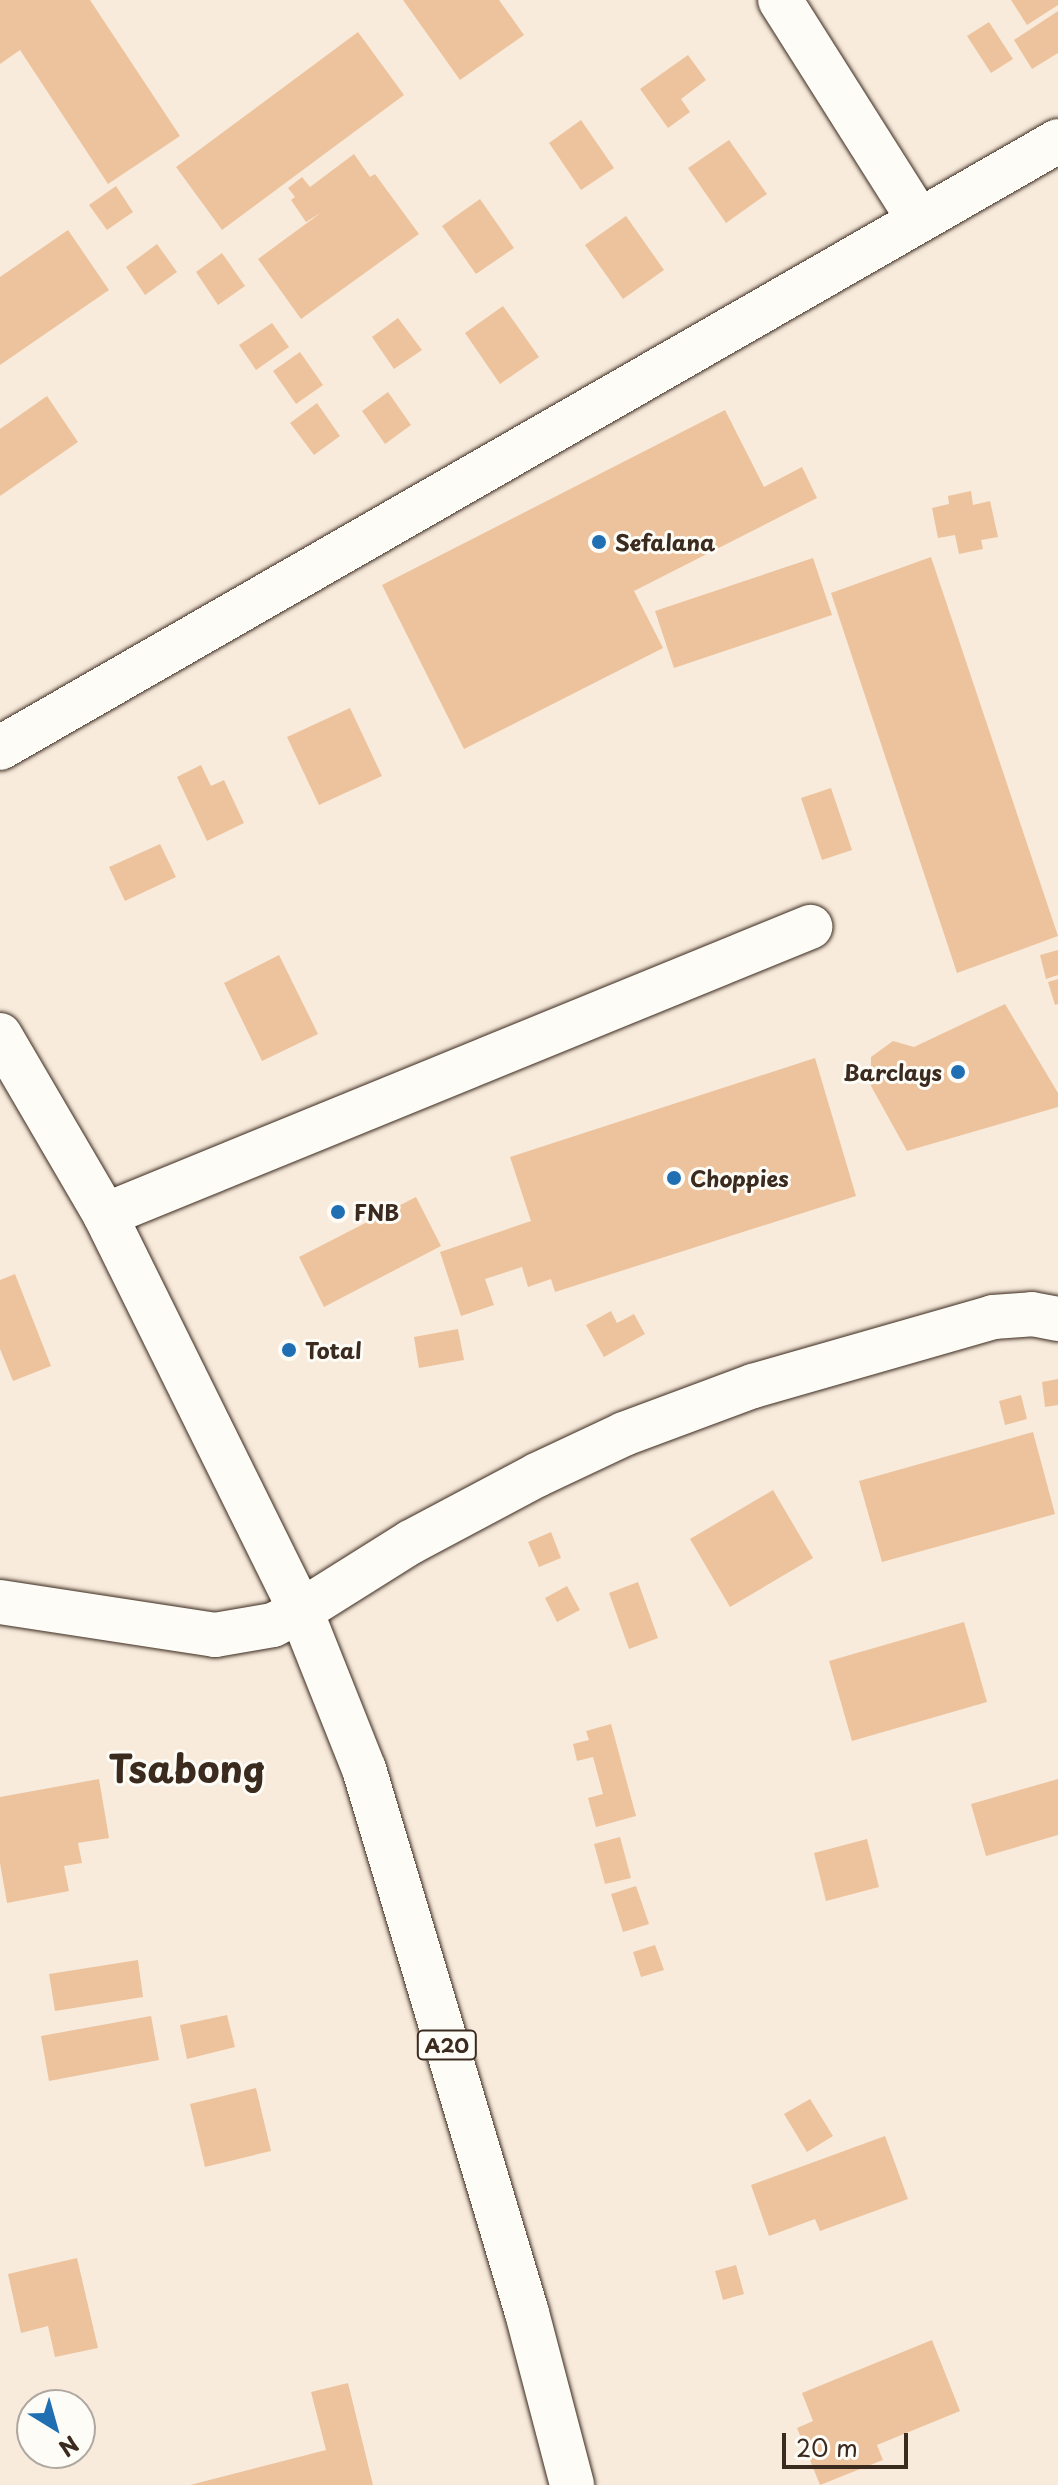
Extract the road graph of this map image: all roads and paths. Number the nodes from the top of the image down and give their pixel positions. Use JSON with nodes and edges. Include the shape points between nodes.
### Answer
{"nodes":[{"id":1,"x":780,"y":0,"type":"edge"},
{"id":2,"x":1058,"y":141,"type":"edge"},
{"id":3,"x":918,"y":218,"type":"junction"},
{"id":4,"x":0,"y":748,"type":"edge"},
{"id":5,"x":810,"y":927,"type":"dead end"},
{"id":6,"x":0,"y":1035,"type":"edge"},
{"id":7,"x":105,"y":1215,"type":"junction"},
{"id":8,"x":1058,"y":1319,"type":"edge"},
{"id":9,"x":0,"y":1602,"type":"edge"},
{"id":10,"x":301,"y":1611,"type":"junction"},
{"id":11,"x":572,"y":2485,"type":"edge"}],
"edges":[{"from":1,"to":3,"type":"street"},
{"from":2,"to":3,"type":"street"},
{"from":3,"to":4,"type":"street"},
{"from":5,"to":7,"type":"street"},
{"from":6,"to":7,"type":"street"},
{"from":7,"to":10,"type":"street"},
{"from":8,"to":10,"type":"street","via":[[1032,1314],[993,1317],[753,1386],[624,1434],[411,1542]]},
{"from":9,"to":10,"type":"street","via":[[215,1635],[273,1625]]},
{"from":10,"to":11,"type":"street","number":"A20","via":[[364,1769],[398,1876]]}]}
